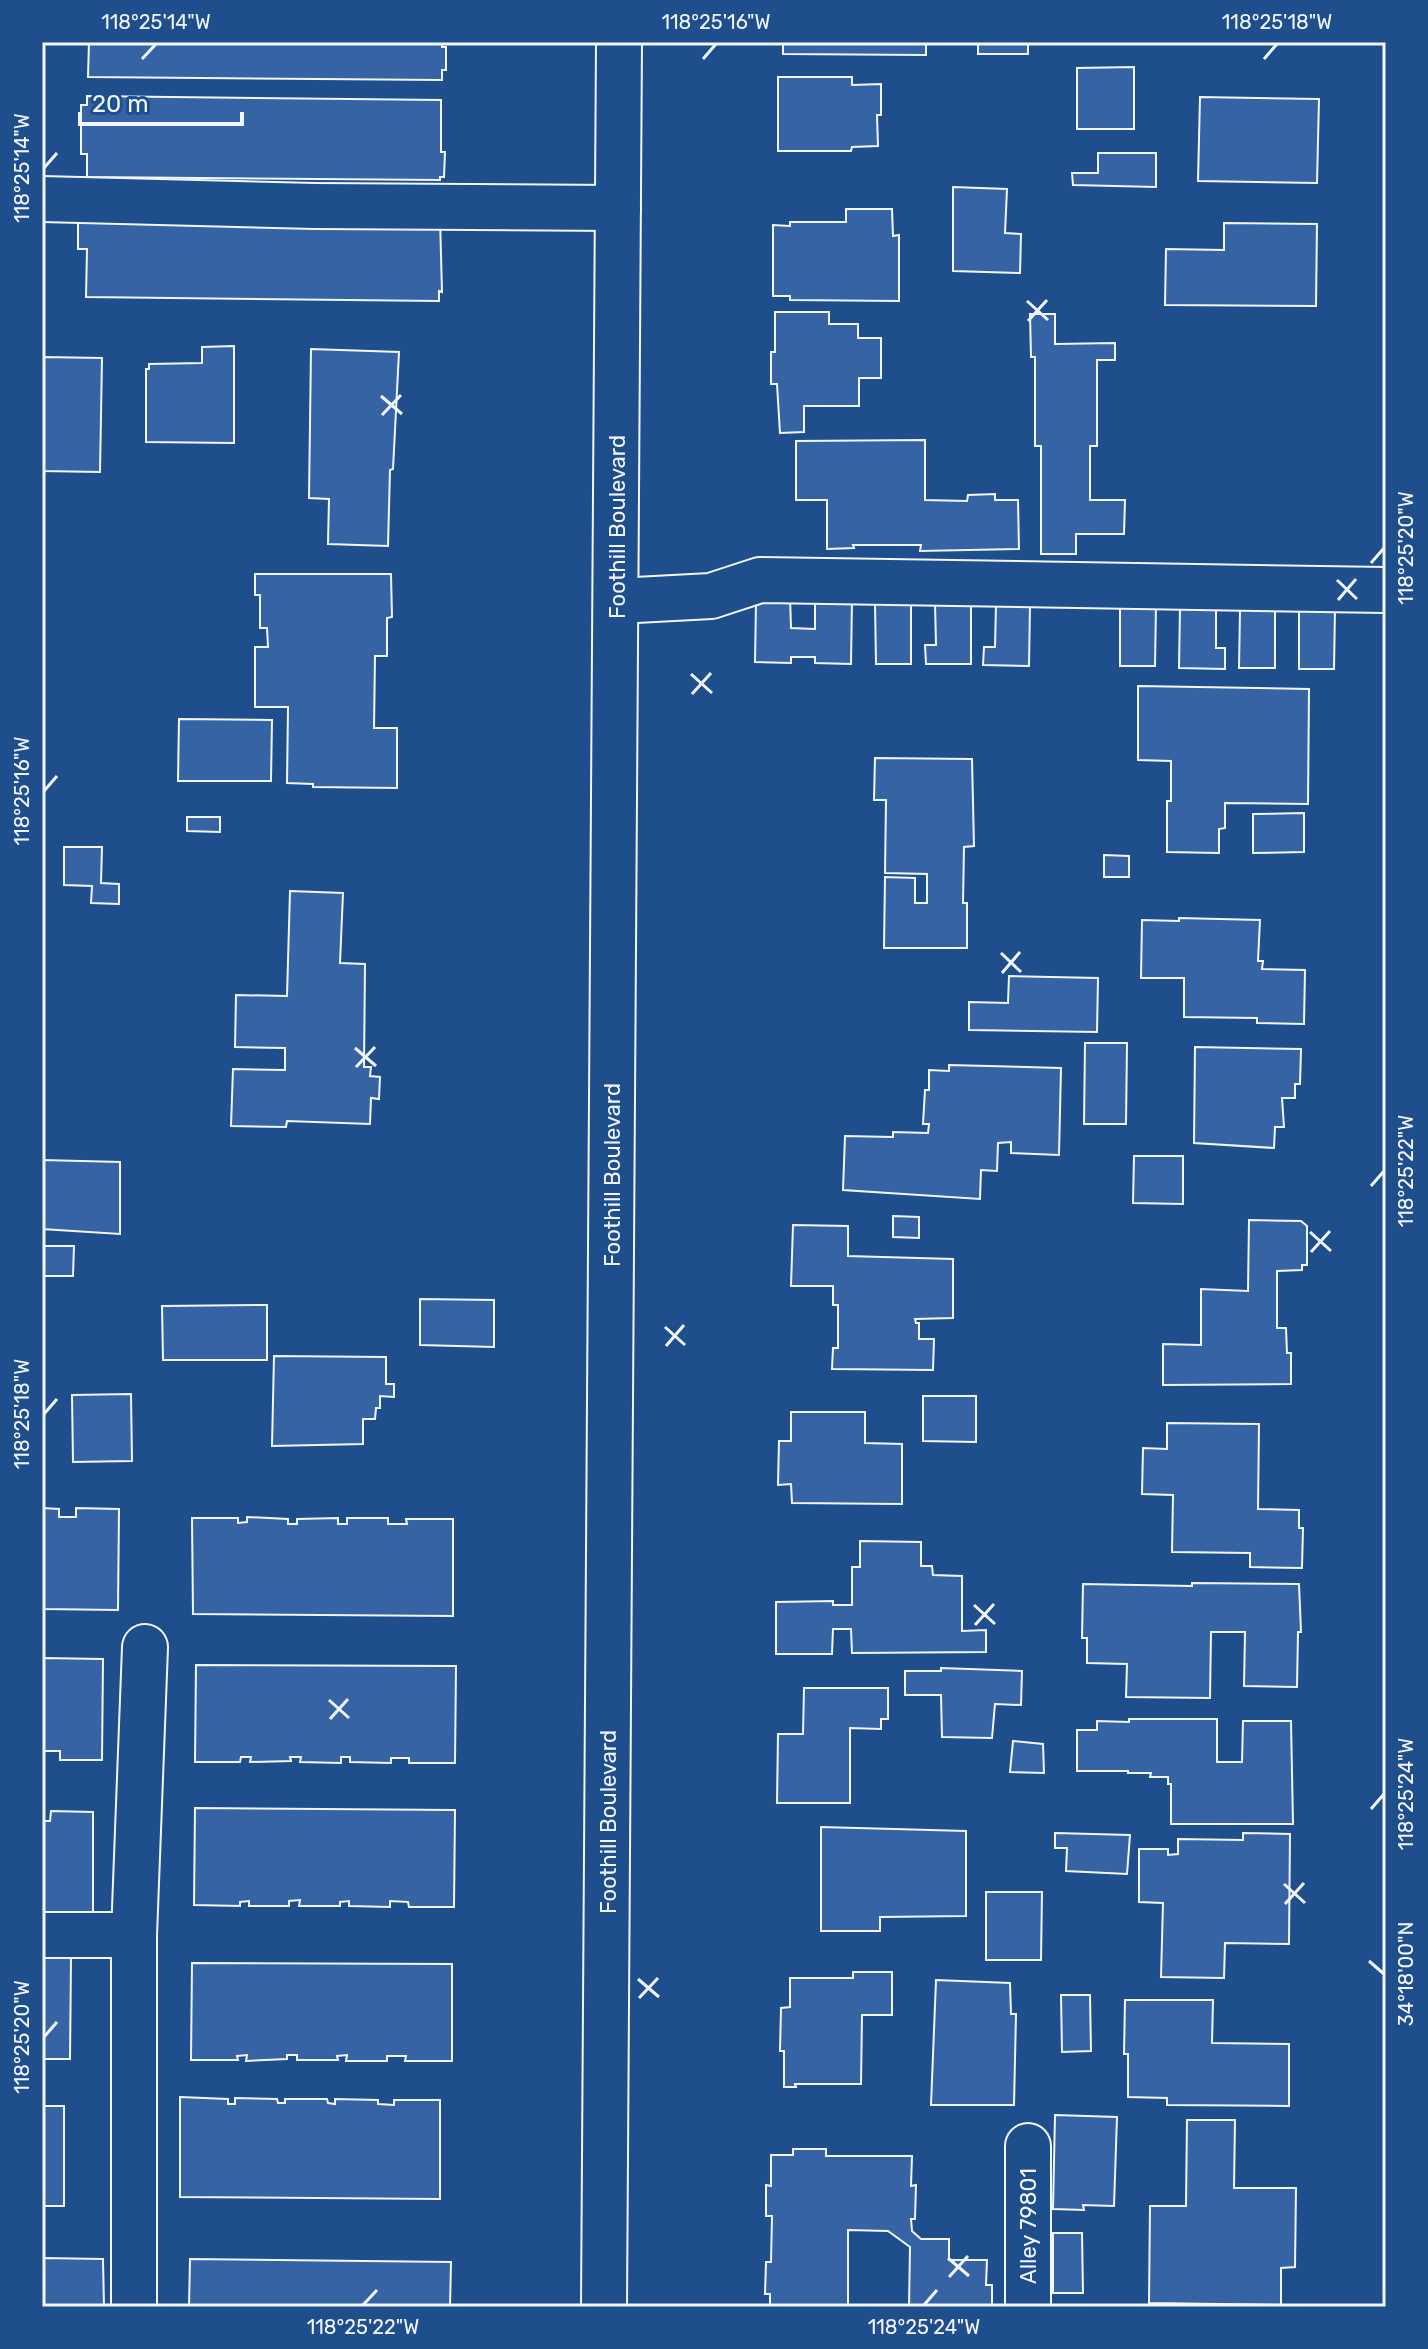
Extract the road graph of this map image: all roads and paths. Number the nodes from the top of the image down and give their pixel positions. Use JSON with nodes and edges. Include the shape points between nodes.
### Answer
{"nodes":[{"id":1,"x":619,"y":42,"type":"edge"},
{"id":2,"x":42,"y":199,"type":"edge"},
{"id":3,"x":618,"y":208,"type":"junction"},
{"id":4,"x":1386,"y":590,"type":"edge"},
{"id":5,"x":617,"y":601,"type":"junction"},
{"id":6,"x":145,"y":1647,"type":"dead end"},
{"id":7,"x":42,"y":1935,"type":"edge"},
{"id":8,"x":134,"y":1935,"type":"junction"},
{"id":9,"x":1028,"y":2146,"type":"dead end"},
{"id":10,"x":134,"y":2307,"type":"edge"},
{"id":11,"x":604,"y":2307,"type":"edge"},
{"id":12,"x":1028,"y":2307,"type":"edge"}],
"edges":[{"from":1,"to":3,"type":"main road","name":"Foothill Boulevard"},
{"from":2,"to":3,"type":"main road"},
{"from":3,"to":5,"type":"main road","name":"Foothill Boulevard"},
{"from":4,"to":5,"type":"main road","via":[[760,580],[711,596]]},
{"from":5,"to":11,"type":"main road","name":"Foothill Boulevard"},
{"from":6,"to":8,"type":"main road"},
{"from":7,"to":8,"type":"main road"},
{"from":8,"to":10,"type":"main road"},
{"from":9,"to":12,"type":"main road","name":"Alley 79801"}]}
